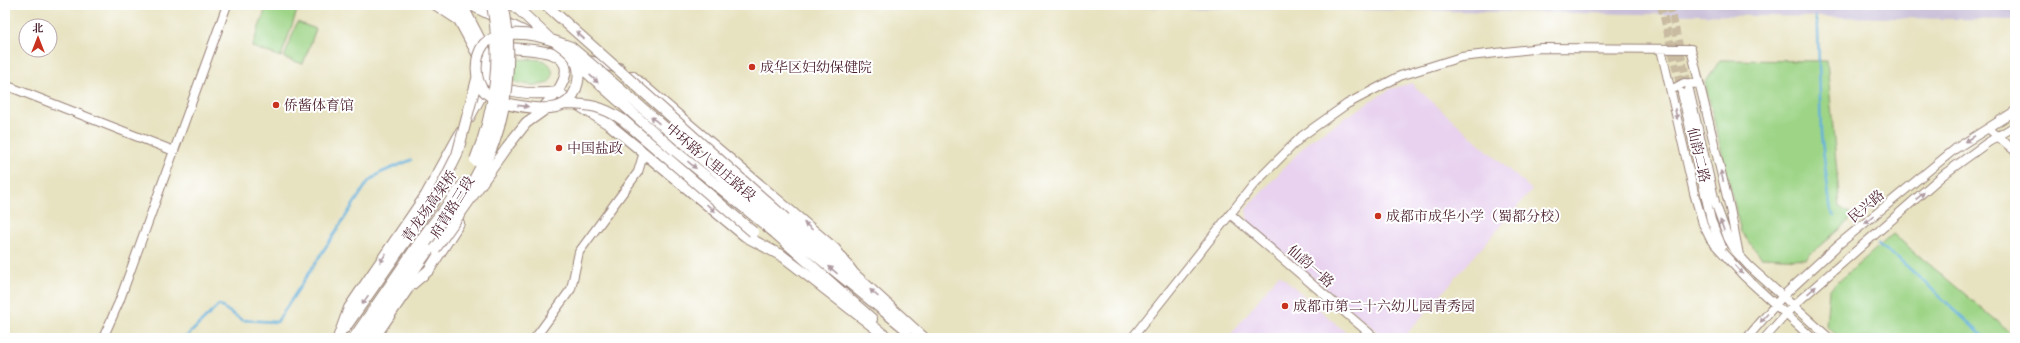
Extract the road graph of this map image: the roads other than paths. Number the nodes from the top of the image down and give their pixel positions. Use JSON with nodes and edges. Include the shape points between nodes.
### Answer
{"nodes":[{"id":1,"x":227,"y":5,"type":"edge"},
{"id":2,"x":436,"y":5,"type":"edge"},
{"id":3,"x":449,"y":5,"type":"edge"},
{"id":4,"x":462,"y":5,"type":"edge"},
{"id":5,"x":471,"y":5,"type":"edge"},
{"id":6,"x":492,"y":5,"type":"edge"},
{"id":7,"x":502,"y":5,"type":"edge"},
{"id":8,"x":514,"y":5,"type":"edge"},
{"id":9,"x":546,"y":5,"type":"edge"},
{"id":10,"x":531,"y":35,"type":"junction"},
{"id":11,"x":554,"y":40,"type":"junction"},
{"id":12,"x":1661,"y":49,"type":"junction"},
{"id":13,"x":550,"y":52,"type":"junction"},
{"id":14,"x":478,"y":55,"type":"junction"},
{"id":15,"x":490,"y":59,"type":"junction"},
{"id":16,"x":486,"y":70,"type":"junction"},
{"id":17,"x":477,"y":78,"type":"junction"},
{"id":18,"x":489,"y":81,"type":"junction"},
{"id":19,"x":1699,"y":84,"type":"junction"},
{"id":20,"x":5,"y":85,"type":"edge"},
{"id":21,"x":1670,"y":90,"type":"junction"},
{"id":22,"x":557,"y":92,"type":"junction"},
{"id":23,"x":564,"y":104,"type":"junction"},
{"id":24,"x":547,"y":108,"type":"junction"},
{"id":25,"x":2015,"y":110,"type":"edge"},
{"id":26,"x":2015,"y":126,"type":"edge"},
{"id":27,"x":1988,"y":128,"type":"junction"},
{"id":28,"x":1998,"y":137,"type":"junction"},
{"id":29,"x":174,"y":151,"type":"junction"},
{"id":30,"x":2015,"y":151,"type":"edge"},
{"id":31,"x":644,"y":152,"type":"junction"},
{"id":32,"x":1230,"y":214,"type":"junction"},
{"id":33,"x":780,"y":226,"type":"junction"},
{"id":34,"x":1739,"y":255,"type":"junction"},
{"id":35,"x":784,"y":258,"type":"junction"},
{"id":36,"x":1728,"y":258,"type":"junction"},
{"id":37,"x":854,"y":274,"type":"junction"},
{"id":38,"x":409,"y":287,"type":"junction"},
{"id":39,"x":1782,"y":297,"type":"junction"},
{"id":40,"x":1775,"y":305,"type":"junction"},
{"id":41,"x":1793,"y":306,"type":"junction"},
{"id":42,"x":1785,"y":315,"type":"junction"},
{"id":43,"x":103,"y":338,"type":"edge"},
{"id":44,"x":338,"y":338,"type":"edge"},
{"id":45,"x":355,"y":338,"type":"edge"},
{"id":46,"x":365,"y":338,"type":"edge"},
{"id":47,"x":374,"y":338,"type":"edge"},
{"id":48,"x":535,"y":338,"type":"edge"},
{"id":49,"x":888,"y":338,"type":"edge"},
{"id":50,"x":893,"y":338,"type":"edge"},
{"id":51,"x":919,"y":338,"type":"edge"},
{"id":52,"x":924,"y":338,"type":"edge"},
{"id":53,"x":1132,"y":338,"type":"edge"},
{"id":54,"x":1375,"y":338,"type":"edge"},
{"id":55,"x":1747,"y":338,"type":"edge"},
{"id":56,"x":1765,"y":338,"type":"edge"},
{"id":57,"x":1812,"y":338,"type":"edge"},
{"id":58,"x":1829,"y":338,"type":"edge"}],
"edges":[{"from":1,"to":29,"type":"street"},
{"from":2,"to":16,"type":"main road","via":[[459,20]]},
{"from":3,"to":14,"type":"main road","via":[[465,20]]},
{"from":4,"to":15,"type":"main road"},
{"from":5,"to":10,"type":"main road","bridge":true},
{"from":6,"to":45,"type":"highway","name":"青龙场高架桥","bridge":true,"via":[[497,49],[494,108],[476,160],[464,185]]},
{"from":7,"to":46,"type":"highway","name":"青龙场高架桥","bridge":true,"via":[[507,40],[504,93],[490,148],[470,189]]},
{"from":8,"to":33,"type":"main road","name":"中环路八里庄路段","one_way":true,"bridge":true,"via":[[607,92]]},
{"from":33,"to":9,"type":"main road","name":"中环路八里庄路段","one_way":true,"bridge":true},
{"from":10,"to":11,"type":"main road","bridge":true},
{"from":10,"to":14,"type":"main road","bridge":true,"via":[[500,36],[484,43]]},
{"from":11,"to":23,"type":"main road","bridge":true,"via":[[575,59],[579,74],[574,94]]},
{"from":33,"to":11,"type":"main road","one_way":true,"bridge":true,"via":[[575,51]]},
{"from":12,"to":19,"type":"street","name":"仙韵二路","via":[[1690,49]]},
{"from":12,"to":21,"type":"street","name":"仙韵二路"},
{"from":12,"to":32,"type":"street","via":[[1541,48],[1461,57],[1400,76],[1347,104],[1302,136],[1254,184]]},
{"from":13,"to":15,"type":"main road","via":[[508,48],[494,54]]},
{"from":13,"to":22,"type":"main road","name":"府青路三段","via":[[560,59],[565,71]]},
{"from":37,"to":13,"type":"main road","one_way":true,"via":[[835,249],[626,70]]},
{"from":14,"to":17,"type":"main road","bridge":true},
{"from":15,"to":16,"type":"main road"},
{"from":16,"to":18,"type":"main road"},
{"from":17,"to":24,"type":"main road","one_way":true,"bridge":true,"via":[[485,92],[508,104]]},
{"from":17,"to":44,"type":"main road","one_way":true,"bridge":true,"via":[[457,155],[436,199]]},
{"from":18,"to":22,"type":"main road","via":[[509,90],[537,94]]},
{"from":18,"to":44,"type":"main road","name":"府青路三段","one_way":true,"via":[[426,195],[349,308]]},
{"from":19,"to":21,"type":"street","via":[[1684,83]]},
{"from":34,"to":19,"type":"street","name":"仙韵二路","one_way":true},
{"from":20,"to":29,"type":"street"},
{"from":21,"to":36,"type":"street","name":"仙韵二路","one_way":true,"via":[[1703,224],[1711,240]]},
{"from":22,"to":31,"type":"main road","via":[[610,125]]},
{"from":22,"to":38,"type":"main road","name":"府青路三段","via":[[511,144],[487,177],[429,270]]},
{"from":23,"to":24,"type":"main road","bridge":true},
{"from":23,"to":35,"type":"main road","bridge":true,"via":[[595,106],[609,110]]},
{"from":24,"to":38,"type":"main road","bridge":true,"via":[[526,124],[507,146]]},
{"from":25,"to":27,"type":"street","name":"民兴路"},
{"from":26,"to":28,"type":"street","name":"民兴路"},
{"from":27,"to":28,"type":"street"},
{"from":27,"to":39,"type":"street","name":"民兴路","one_way":true,"via":[[1936,164]]},
{"from":28,"to":30,"type":"street"},
{"from":41,"to":28,"type":"street","name":"民兴路","one_way":true,"via":[[1943,176]]},
{"from":29,"to":43,"type":"street","via":[[119,302]]},
{"from":31,"to":35,"type":"main road","one_way":true,"via":[[745,236]]},
{"from":31,"to":48,"type":"street","via":[[638,172],[579,252],[571,289]]},
{"from":32,"to":53,"type":"street"},
{"from":32,"to":54,"type":"street","name":"仙韵一路"},
{"from":33,"to":37,"type":"main road","name":"中环路八里庄路段"},
{"from":33,"to":50,"type":"main road","name":"中环路八里庄路段"},
{"from":51,"to":33,"type":"main road","one_way":true,"via":[[902,327]]},
{"from":34,"to":36,"type":"street","name":"仙韵二路","one_way":true,"via":[[1728,238],[1719,214],[1686,92],[1711,220]]},
{"from":34,"to":39,"type":"street","name":"仙韵二路"},
{"from":35,"to":49,"type":"main road"},
{"from":36,"to":40,"type":"street","name":"仙韵二路","one_way":true},
{"from":52,"to":37,"type":"main road","name":"中环路八里庄路段","one_way":true},
{"from":38,"to":47,"type":"main road","name":"府青路三段"},
{"from":39,"to":40,"type":"street","name":"民兴路"},
{"from":39,"to":41,"type":"street","name":"仙韵二路"},
{"from":40,"to":42,"type":"street","name":"仙韵二路"},
{"from":40,"to":55,"type":"street","name":"民兴路","one_way":true},
{"from":41,"to":42,"type":"street","name":"民兴路"},
{"from":41,"to":58,"type":"street","name":"仙韵二路"},
{"from":42,"to":56,"type":"street","name":"民兴路"},
{"from":42,"to":57,"type":"street","name":"仙韵二路"}]}
